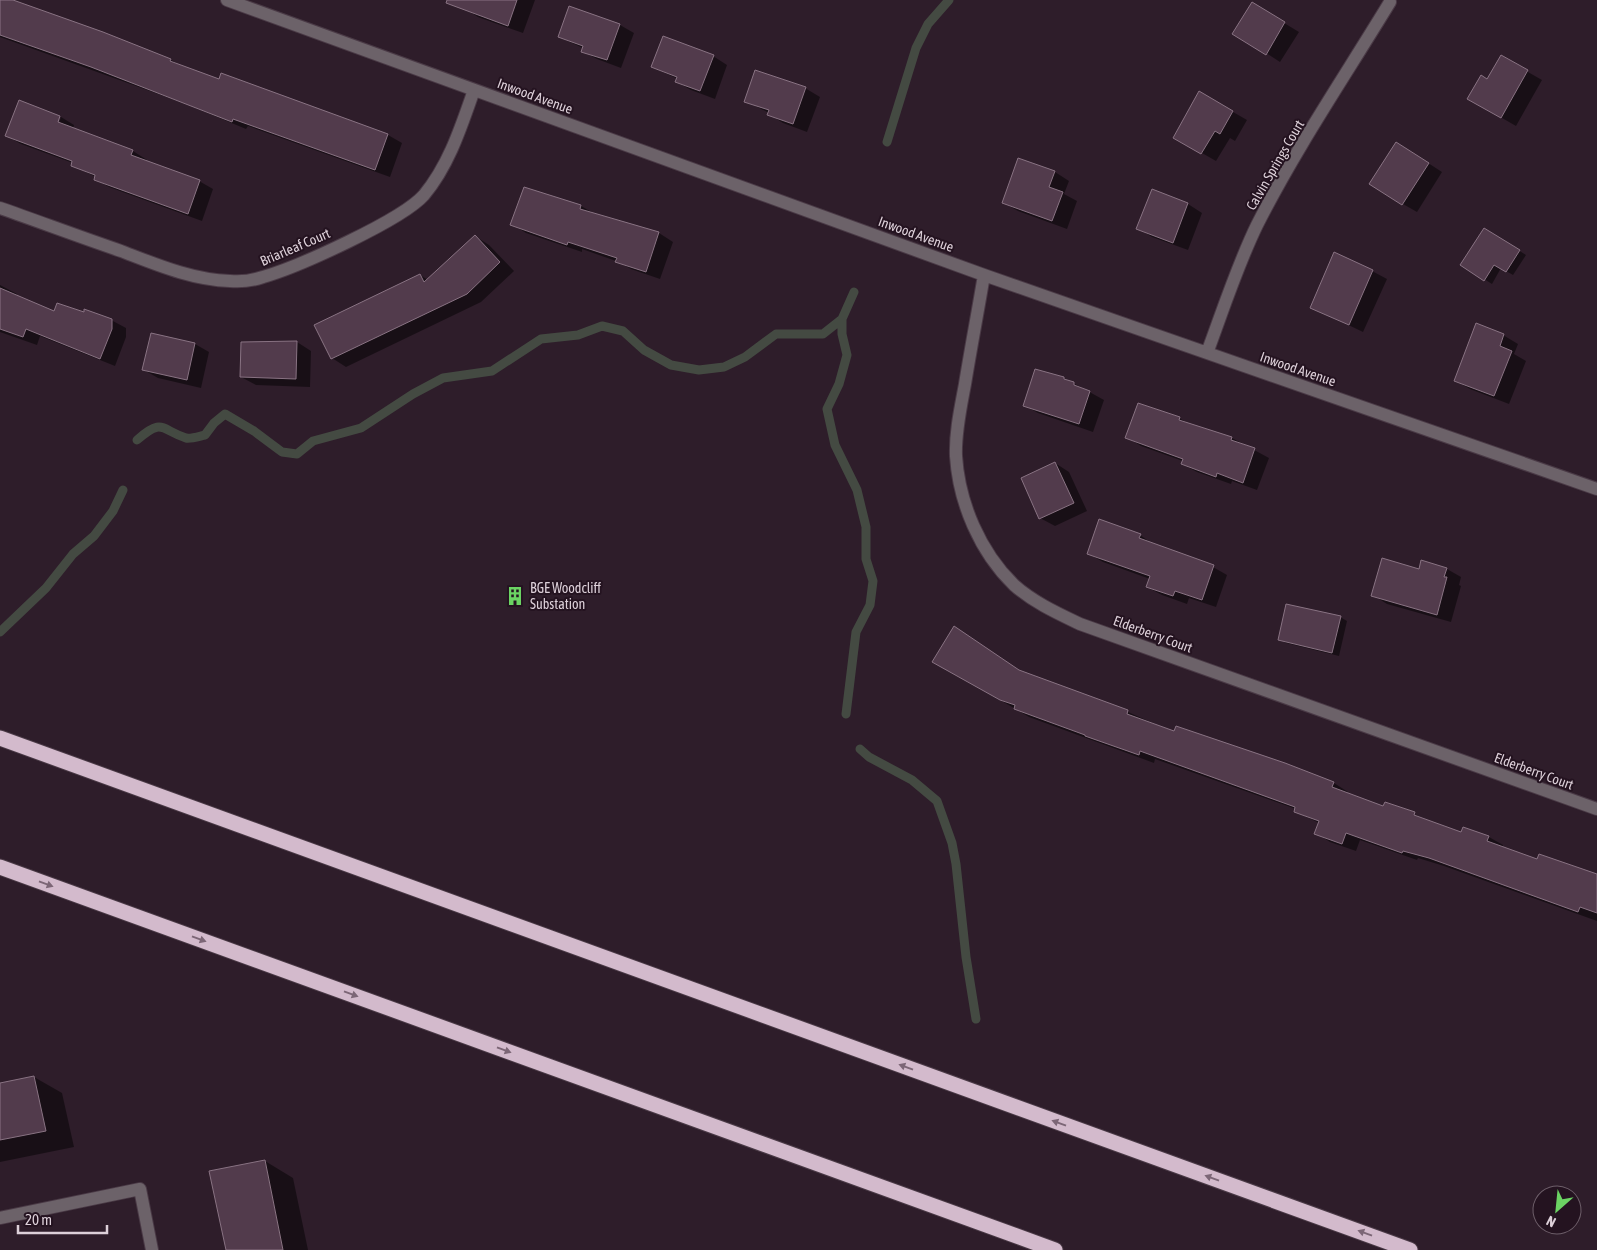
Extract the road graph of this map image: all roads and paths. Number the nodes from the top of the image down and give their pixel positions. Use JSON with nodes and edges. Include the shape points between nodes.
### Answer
{"nodes":[{"id":1,"x":227,"y":0,"type":"edge"},
{"id":2,"x":1390,"y":2,"type":"dead end"},
{"id":3,"x":474,"y":90,"type":"junction"},
{"id":4,"x":0,"y":208,"type":"edge"},
{"id":5,"x":984,"y":274,"type":"junction"},
{"id":6,"x":1207,"y":353,"type":"junction"},
{"id":7,"x":1597,"y":489,"type":"edge"},
{"id":8,"x":0,"y":738,"type":"edge"},
{"id":9,"x":1597,"y":809,"type":"edge"},
{"id":10,"x":0,"y":867,"type":"edge"},
{"id":11,"x":0,"y":1218,"type":"edge"},
{"id":12,"x":152,"y":1250,"type":"edge"},
{"id":13,"x":1055,"y":1250,"type":"edge"},
{"id":14,"x":1410,"y":1250,"type":"edge"}],
"edges":[{"from":1,"to":3,"type":"street","name":"Inwood Avenue"},
{"from":2,"to":6,"type":"street","name":"Calvin Springs Court","via":[[1257,225]]},
{"from":3,"to":4,"type":"street","name":"Briarleaf Court","via":[[457,140],[423,196],[402,213],[376,227],[262,278],[230,281],[197,276]]},
{"from":3,"to":5,"type":"street","name":"Inwood Avenue"},
{"from":5,"to":6,"type":"street","name":"Inwood Avenue"},
{"from":5,"to":9,"type":"street","name":"Elderberry Court","via":[[956,455],[962,493],[974,527],[993,562],[1016,586],[1043,605],[1080,624]]},
{"from":6,"to":7,"type":"street","name":"Inwood Avenue"},
{"from":14,"to":8,"type":"highway","one_way":true},
{"from":10,"to":13,"type":"highway","one_way":true},
{"from":11,"to":12,"type":"street","via":[[140,1189]]}]}
